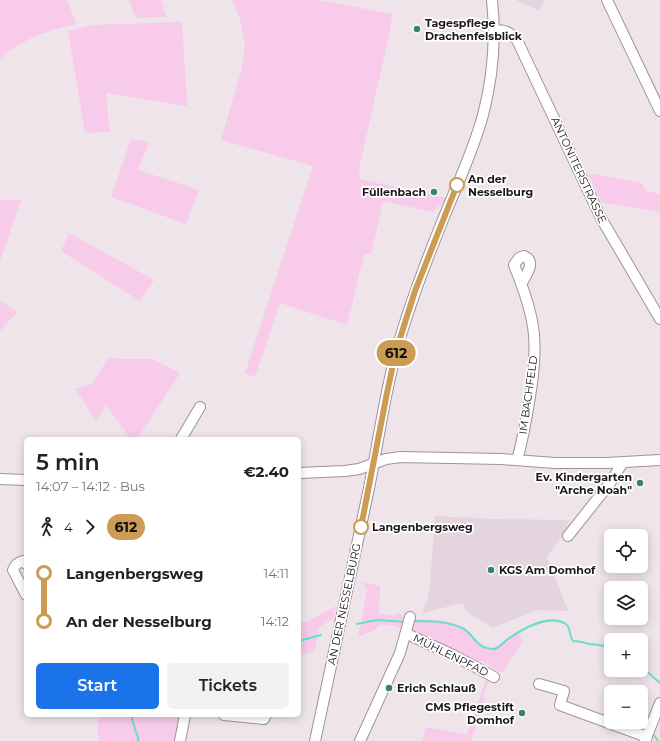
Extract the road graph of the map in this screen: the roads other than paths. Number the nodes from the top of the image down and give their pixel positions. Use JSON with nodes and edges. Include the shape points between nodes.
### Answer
{"nodes":[{"id":1,"x":492,"y":0,"type":"edge"},
{"id":2,"x":607,"y":0,"type":"edge"},
{"id":3,"x":494,"y":30,"type":"junction"},
{"id":4,"x":660,"y":111,"type":"edge"},
{"id":5,"x":522,"y":283,"type":"dead end"},
{"id":6,"x":660,"y":319,"type":"edge"},
{"id":7,"x":200,"y":408,"type":"dead end"},
{"id":8,"x":182,"y":437,"type":"edge"},
{"id":9,"x":517,"y":460,"type":"junction"},
{"id":10,"x":660,"y":460,"type":"edge"},
{"id":11,"x":623,"y":462,"type":"junction"},
{"id":12,"x":374,"y":463,"type":"junction"},
{"id":13,"x":301,"y":472,"type":"edge"},
{"id":14,"x":0,"y":479,"type":"edge"},
{"id":15,"x":24,"y":480,"type":"edge"},
{"id":16,"x":568,"y":536,"type":"dead end"},
{"id":17,"x":24,"y":562,"type":"edge"},
{"id":18,"x":24,"y":586,"type":"edge"},
{"id":19,"x":494,"y":677,"type":"dead end"},
{"id":20,"x":539,"y":684,"type":"dead end"},
{"id":21,"x":660,"y":703,"type":"edge"},
{"id":22,"x":185,"y":717,"type":"edge"},
{"id":23,"x":256,"y":717,"type":"edge"},
{"id":24,"x":265,"y":717,"type":"edge"},
{"id":25,"x":646,"y":739,"type":"edge"},
{"id":26,"x":180,"y":741,"type":"edge"},
{"id":27,"x":315,"y":741,"type":"edge"},
{"id":28,"x":360,"y":741,"type":"edge"}],
"edges":[{"from":1,"to":3,"type":"street","name":"AN DER NESSELBURG"},
{"from":2,"to":4,"type":"street"},
{"from":3,"to":6,"type":"street","name":"ANTONITERSTRASSE","via":[[511,33],[518,40],[601,218]]},
{"from":3,"to":12,"type":"street","name":"AN DER NESSELBURG","via":[[483,114],[404,326],[390,379]]},
{"from":5,"to":9,"type":"street","name":"IM BACHFELD","via":[[532,320],[534,355],[532,386]]},
{"from":7,"to":8,"type":"street"},
{"from":9,"to":11,"type":"street","via":[[554,463]]},
{"from":9,"to":12,"type":"street","via":[[401,457]]},
{"from":10,"to":11,"type":"street"},
{"from":11,"to":16,"type":"street","via":[[610,483]]},
{"from":12,"to":13,"type":"street","via":[[345,471]]},
{"from":12,"to":27,"type":"street","name":"AN DER NESSELBURG"},
{"from":14,"to":15,"type":"street"},
{"from":17,"to":18,"type":"street","via":[[18,562],[12,570]]},
{"from":19,"to":28,"type":"street","name":"MÜHLENPFAD","via":[[408,626],[390,678]]},
{"from":20,"to":25,"type":"street","via":[[564,691],[560,705]]},
{"from":21,"to":25,"type":"street"},
{"from":22,"to":26,"type":"street"},
{"from":23,"to":24,"type":"street"}]}
